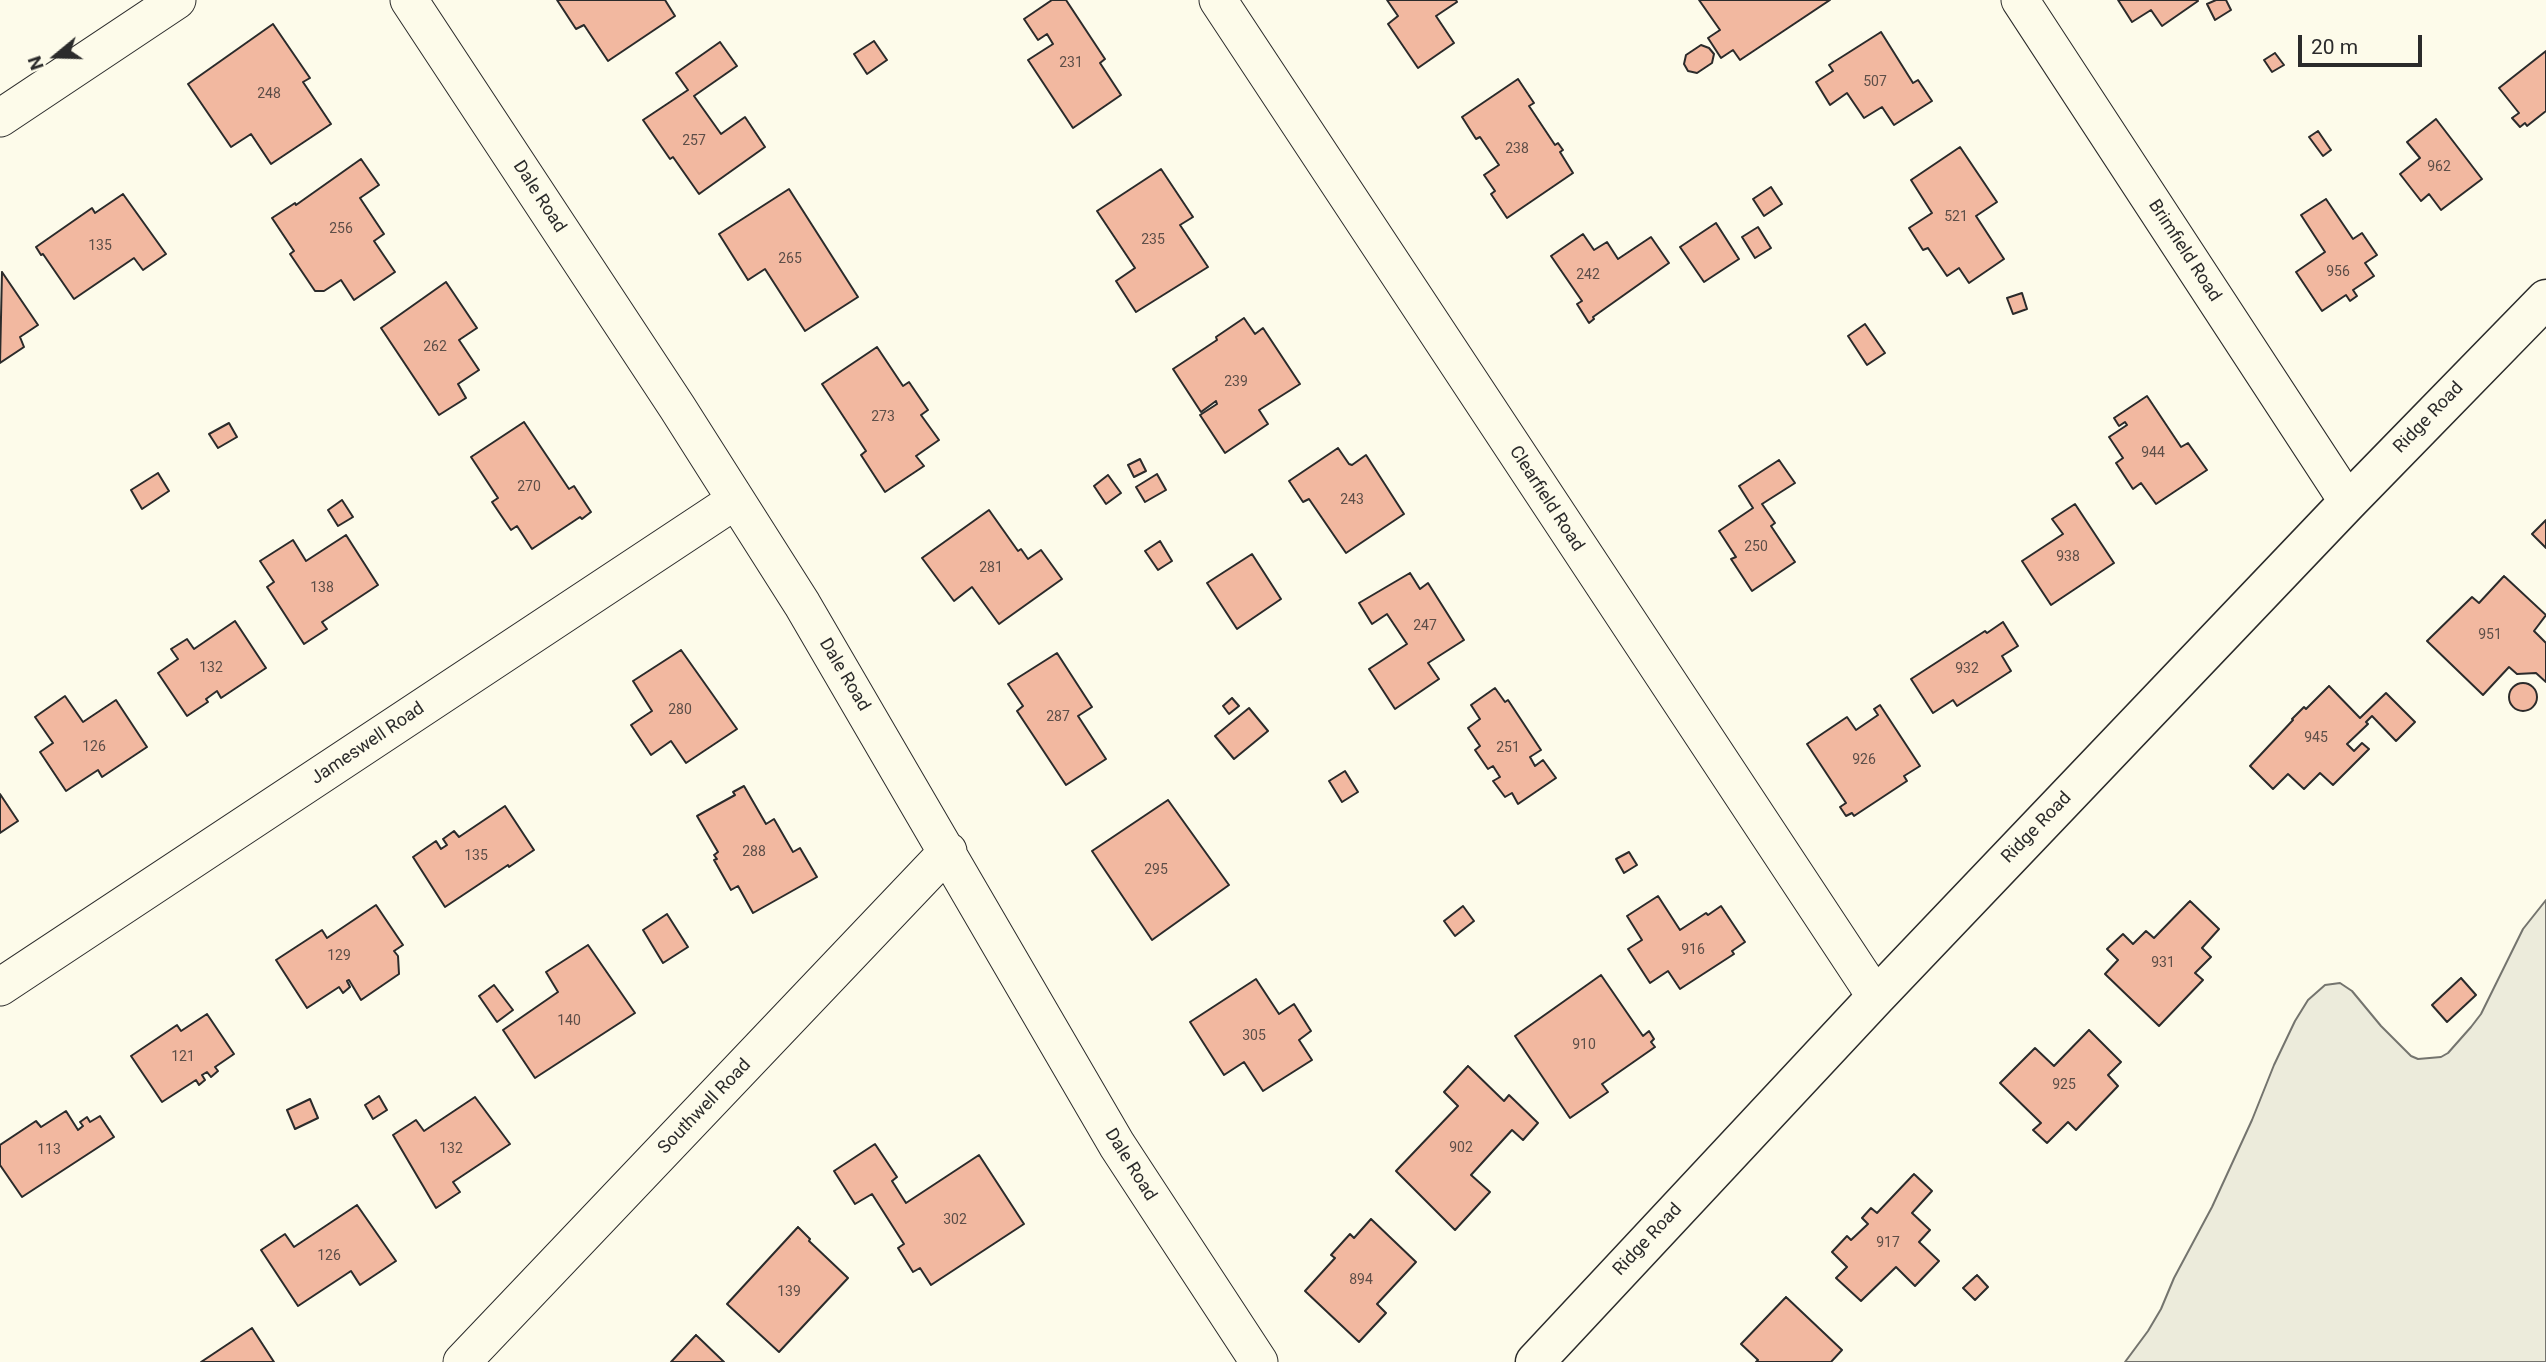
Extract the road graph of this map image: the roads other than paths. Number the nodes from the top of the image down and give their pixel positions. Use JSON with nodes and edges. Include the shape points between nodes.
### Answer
{"nodes":[{"id":1,"x":177,"y":0,"type":"edge"},
{"id":2,"x":409,"y":0,"type":"edge"},
{"id":3,"x":1218,"y":0,"type":"edge"},
{"id":4,"x":2020,"y":0,"type":"edge"},
{"id":5,"x":0,"y":118,"type":"edge"},
{"id":6,"x":2546,"y":299,"type":"edge"},
{"id":7,"x":736,"y":500,"type":"junction"},
{"id":8,"x":2348,"y":502,"type":"junction"},
{"id":9,"x":947,"y":851,"type":"junction"},
{"id":10,"x":0,"y":987,"type":"edge"},
{"id":11,"x":1876,"y":997,"type":"junction"},
{"id":12,"x":462,"y":1362,"type":"edge"},
{"id":13,"x":1259,"y":1362,"type":"edge"},
{"id":14,"x":1535,"y":1362,"type":"edge"}],
"edges":[{"from":1,"to":5,"type":"street"},
{"from":2,"to":7,"type":"street","name":"Dale Road"},
{"from":3,"to":11,"type":"street","name":"Clearfield Road"},
{"from":4,"to":8,"type":"street","name":"Brimfield Road"},
{"from":6,"to":8,"type":"street","name":"Ridge Road"},
{"from":7,"to":9,"type":"street","name":"Dale Road"},
{"from":7,"to":10,"type":"street","name":"Jameswell Road"},
{"from":8,"to":11,"type":"street","name":"Ridge Road"},
{"from":9,"to":12,"type":"street","name":"Southwell Road"},
{"from":9,"to":13,"type":"street","name":"Dale Road","via":[[1117,1145]]},
{"from":11,"to":14,"type":"street","name":"Ridge Road"}]}
